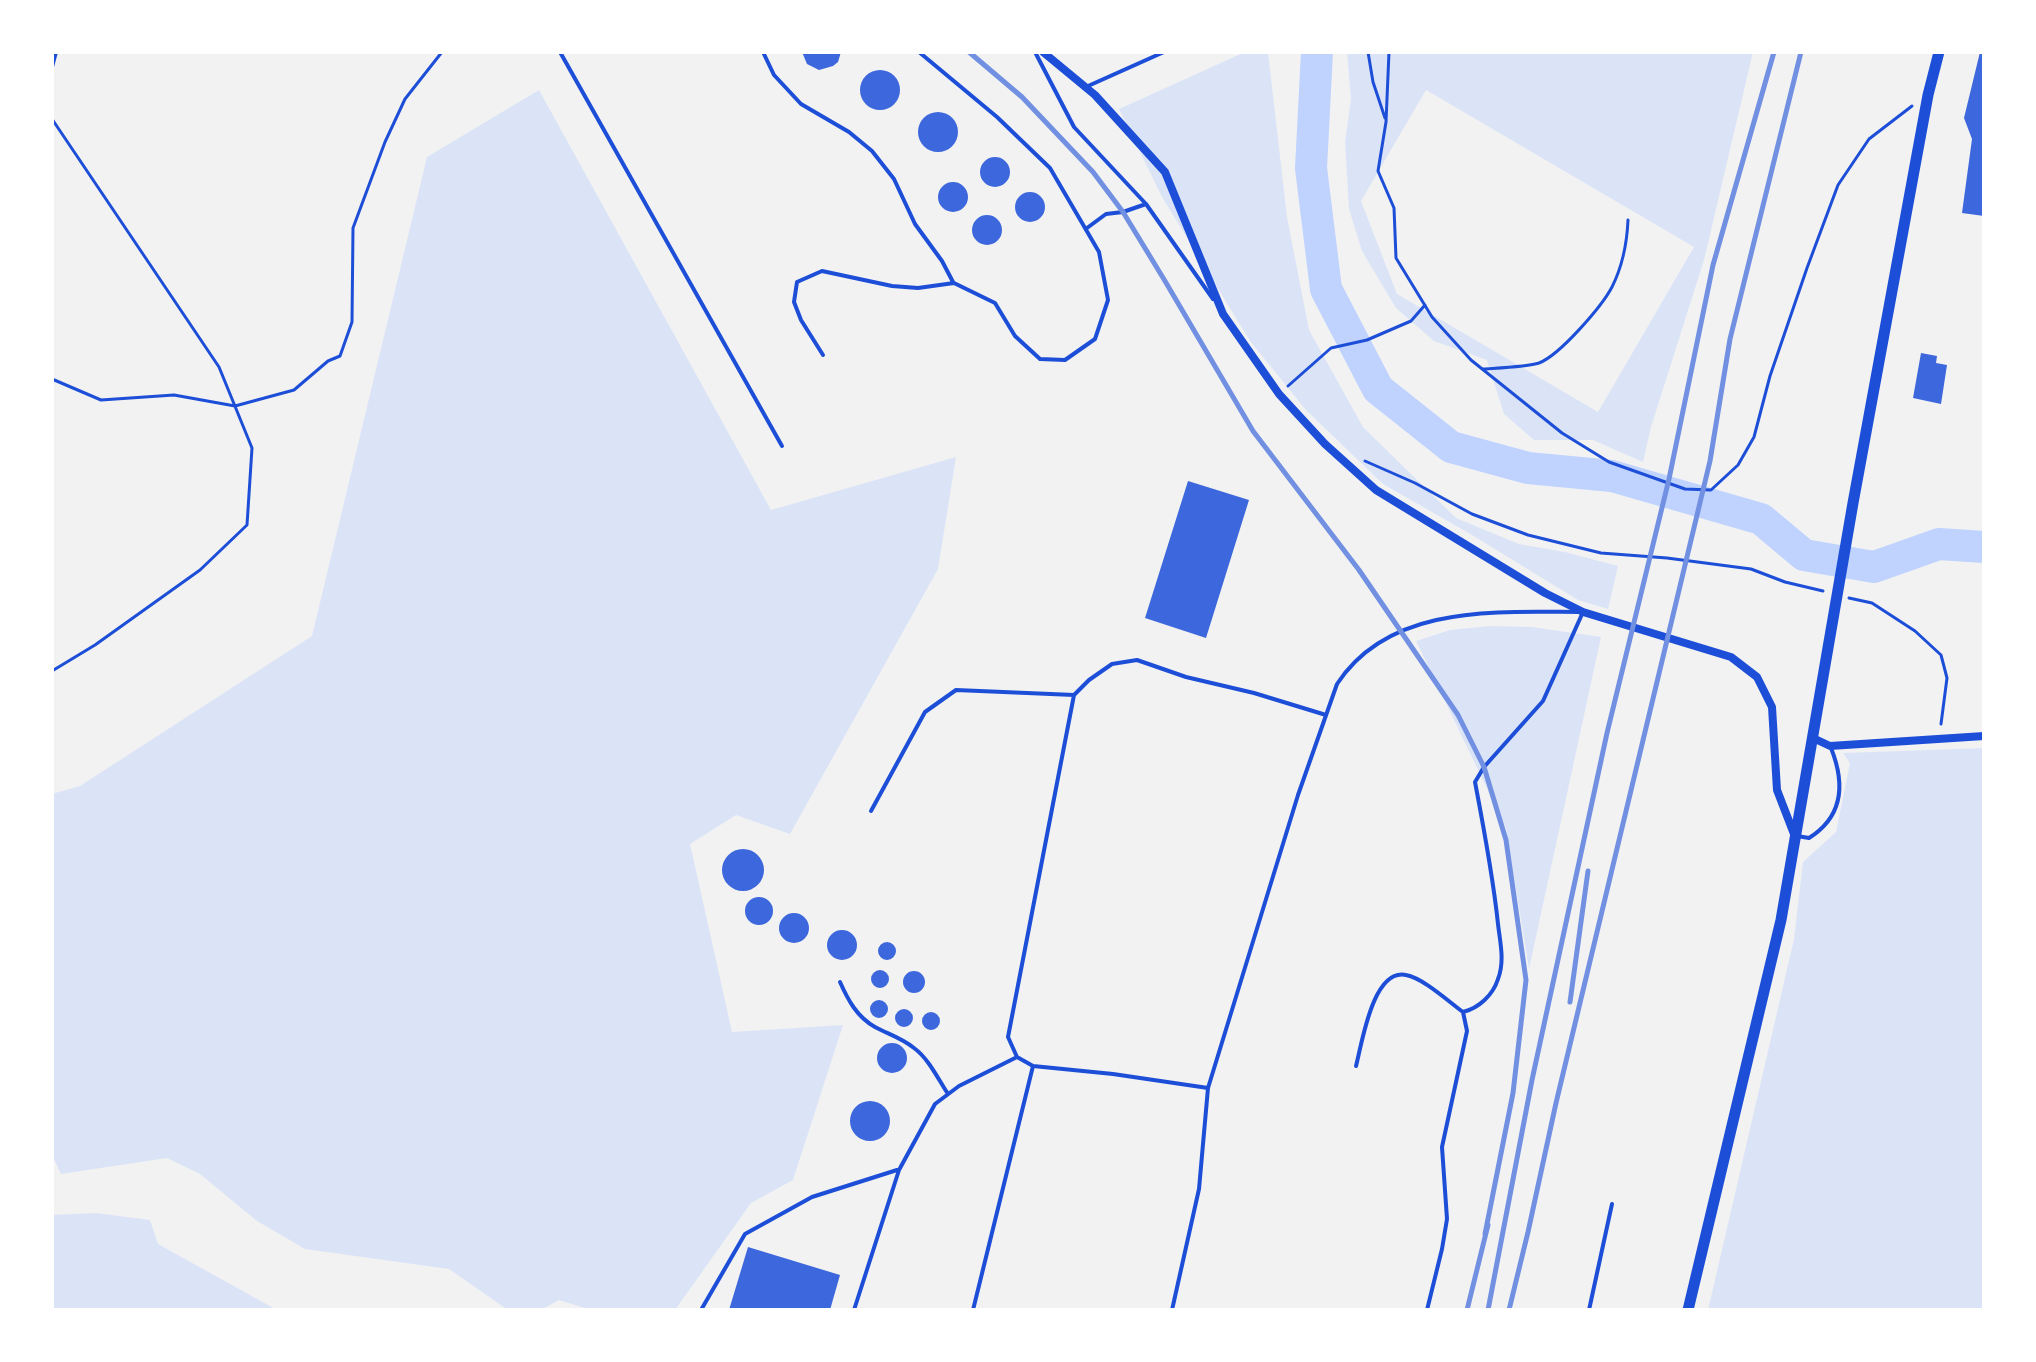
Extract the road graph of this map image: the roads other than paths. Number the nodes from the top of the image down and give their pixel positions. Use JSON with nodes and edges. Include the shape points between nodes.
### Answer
{"nodes":[{"id":1,"x":56,"y":52,"type":"edge"},
{"id":2,"x":560,"y":52,"type":"edge"},
{"id":3,"x":763,"y":52,"type":"edge"},
{"id":4,"x":919,"y":52,"type":"edge"},
{"id":5,"x":1035,"y":52,"type":"edge"},
{"id":6,"x":1043,"y":52,"type":"edge"},
{"id":7,"x":1164,"y":52,"type":"edge"},
{"id":8,"x":1939,"y":52,"type":"edge"},
{"id":9,"x":52,"y":67,"type":"edge"},
{"id":10,"x":1085,"y":87,"type":"junction"},
{"id":11,"x":1146,"y":204,"type":"junction"},
{"id":12,"x":1086,"y":229,"type":"junction"},
{"id":13,"x":954,"y":283,"type":"junction"},
{"id":14,"x":1223,"y":314,"type":"junction"},
{"id":15,"x":823,"y":355,"type":"dead end"},
{"id":16,"x":782,"y":446,"type":"dead end"},
{"id":17,"x":1583,"y":612,"type":"junction"},
{"id":18,"x":1074,"y":695,"type":"junction"},
{"id":19,"x":1326,"y":715,"type":"junction"},
{"id":20,"x":1984,"y":736,"type":"edge"},
{"id":21,"x":1813,"y":738,"type":"junction"},
{"id":22,"x":1830,"y":746,"type":"junction"},
{"id":23,"x":871,"y":811,"type":"dead end"},
{"id":24,"x":1794,"y":836,"type":"junction"},
{"id":25,"x":840,"y":982,"type":"dead end"},
{"id":26,"x":1463,"y":1012,"type":"junction"},
{"id":27,"x":1017,"y":1057,"type":"junction"},
{"id":28,"x":1033,"y":1066,"type":"junction"},
{"id":29,"x":1356,"y":1066,"type":"dead end"},
{"id":30,"x":1208,"y":1088,"type":"junction"},
{"id":31,"x":948,"y":1094,"type":"junction"},
{"id":32,"x":899,"y":1170,"type":"junction"},
{"id":33,"x":1612,"y":1204,"type":"dead end"},
{"id":34,"x":701,"y":1310,"type":"edge"},
{"id":35,"x":854,"y":1310,"type":"edge"},
{"id":36,"x":973,"y":1310,"type":"edge"},
{"id":37,"x":1172,"y":1310,"type":"edge"},
{"id":38,"x":1427,"y":1310,"type":"edge"},
{"id":39,"x":1589,"y":1310,"type":"edge"},
{"id":40,"x":1688,"y":1310,"type":"edge"}],
"edges":[{"from":1,"to":9,"type":"lane"},
{"from":2,"to":16,"type":"lane"},
{"from":3,"to":13,"type":"lane","via":[[774,75],[801,104],[872,151]]},
{"from":4,"to":12,"type":"lane","via":[[1050,168]]},
{"from":5,"to":11,"type":"lane","via":[[1074,127]]},
{"from":6,"to":10,"type":"street"},
{"from":7,"to":10,"type":"lane"},
{"from":8,"to":21,"type":"main road"},
{"from":10,"to":14,"type":"street","via":[[1165,172]]},
{"from":11,"to":12,"type":"lane","via":[[1106,214]]},
{"from":11,"to":14,"type":"lane"},
{"from":12,"to":13,"type":"lane","via":[[1099,252],[1108,300],[1095,339],[1065,360],[1040,359],[1015,336],[995,303]]},
{"from":13,"to":15,"type":"lane","via":[[892,286],[822,271],[797,282],[794,302]]},
{"from":14,"to":17,"type":"street","via":[[1279,394],[1376,490]]},
{"from":17,"to":19,"type":"lane","via":[[1484,612],[1399,630],[1347,669]]},
{"from":17,"to":24,"type":"street","via":[[1731,657],[1757,677],[1772,707],[1777,790]]},
{"from":17,"to":26,"type":"lane","via":[[1543,701],[1475,782],[1502,961],[1492,991],[1475,1009]]},
{"from":18,"to":19,"type":"lane","via":[[1112,664],[1137,660]]},
{"from":18,"to":23,"type":"lane","via":[[956,690],[925,712]]},
{"from":18,"to":27,"type":"lane","via":[[1008,1037]]},
{"from":19,"to":30,"type":"lane"},
{"from":20,"to":22,"type":"street"},
{"from":21,"to":22,"type":"street"},
{"from":21,"to":24,"type":"main road"},
{"from":22,"to":24,"type":"lane","via":[[1838,767],[1835,809],[1817,833]]},
{"from":24,"to":40,"type":"main road","via":[[1781,920]]},
{"from":25,"to":31,"type":"lane","via":[[859,1016],[917,1050]]},
{"from":26,"to":29,"type":"lane","via":[[1418,979],[1395,975],[1376,995]]},
{"from":26,"to":38,"type":"lane","via":[[1467,1031],[1442,1147],[1447,1219]]},
{"from":27,"to":28,"type":"lane"},
{"from":27,"to":31,"type":"lane"},
{"from":28,"to":30,"type":"lane"},
{"from":28,"to":36,"type":"lane"},
{"from":30,"to":37,"type":"lane","via":[[1199,1189]]},
{"from":31,"to":32,"type":"lane","via":[[935,1104]]},
{"from":32,"to":34,"type":"lane","via":[[812,1197],[745,1234]]},
{"from":32,"to":35,"type":"lane"},
{"from":33,"to":39,"type":"lane"}]}
